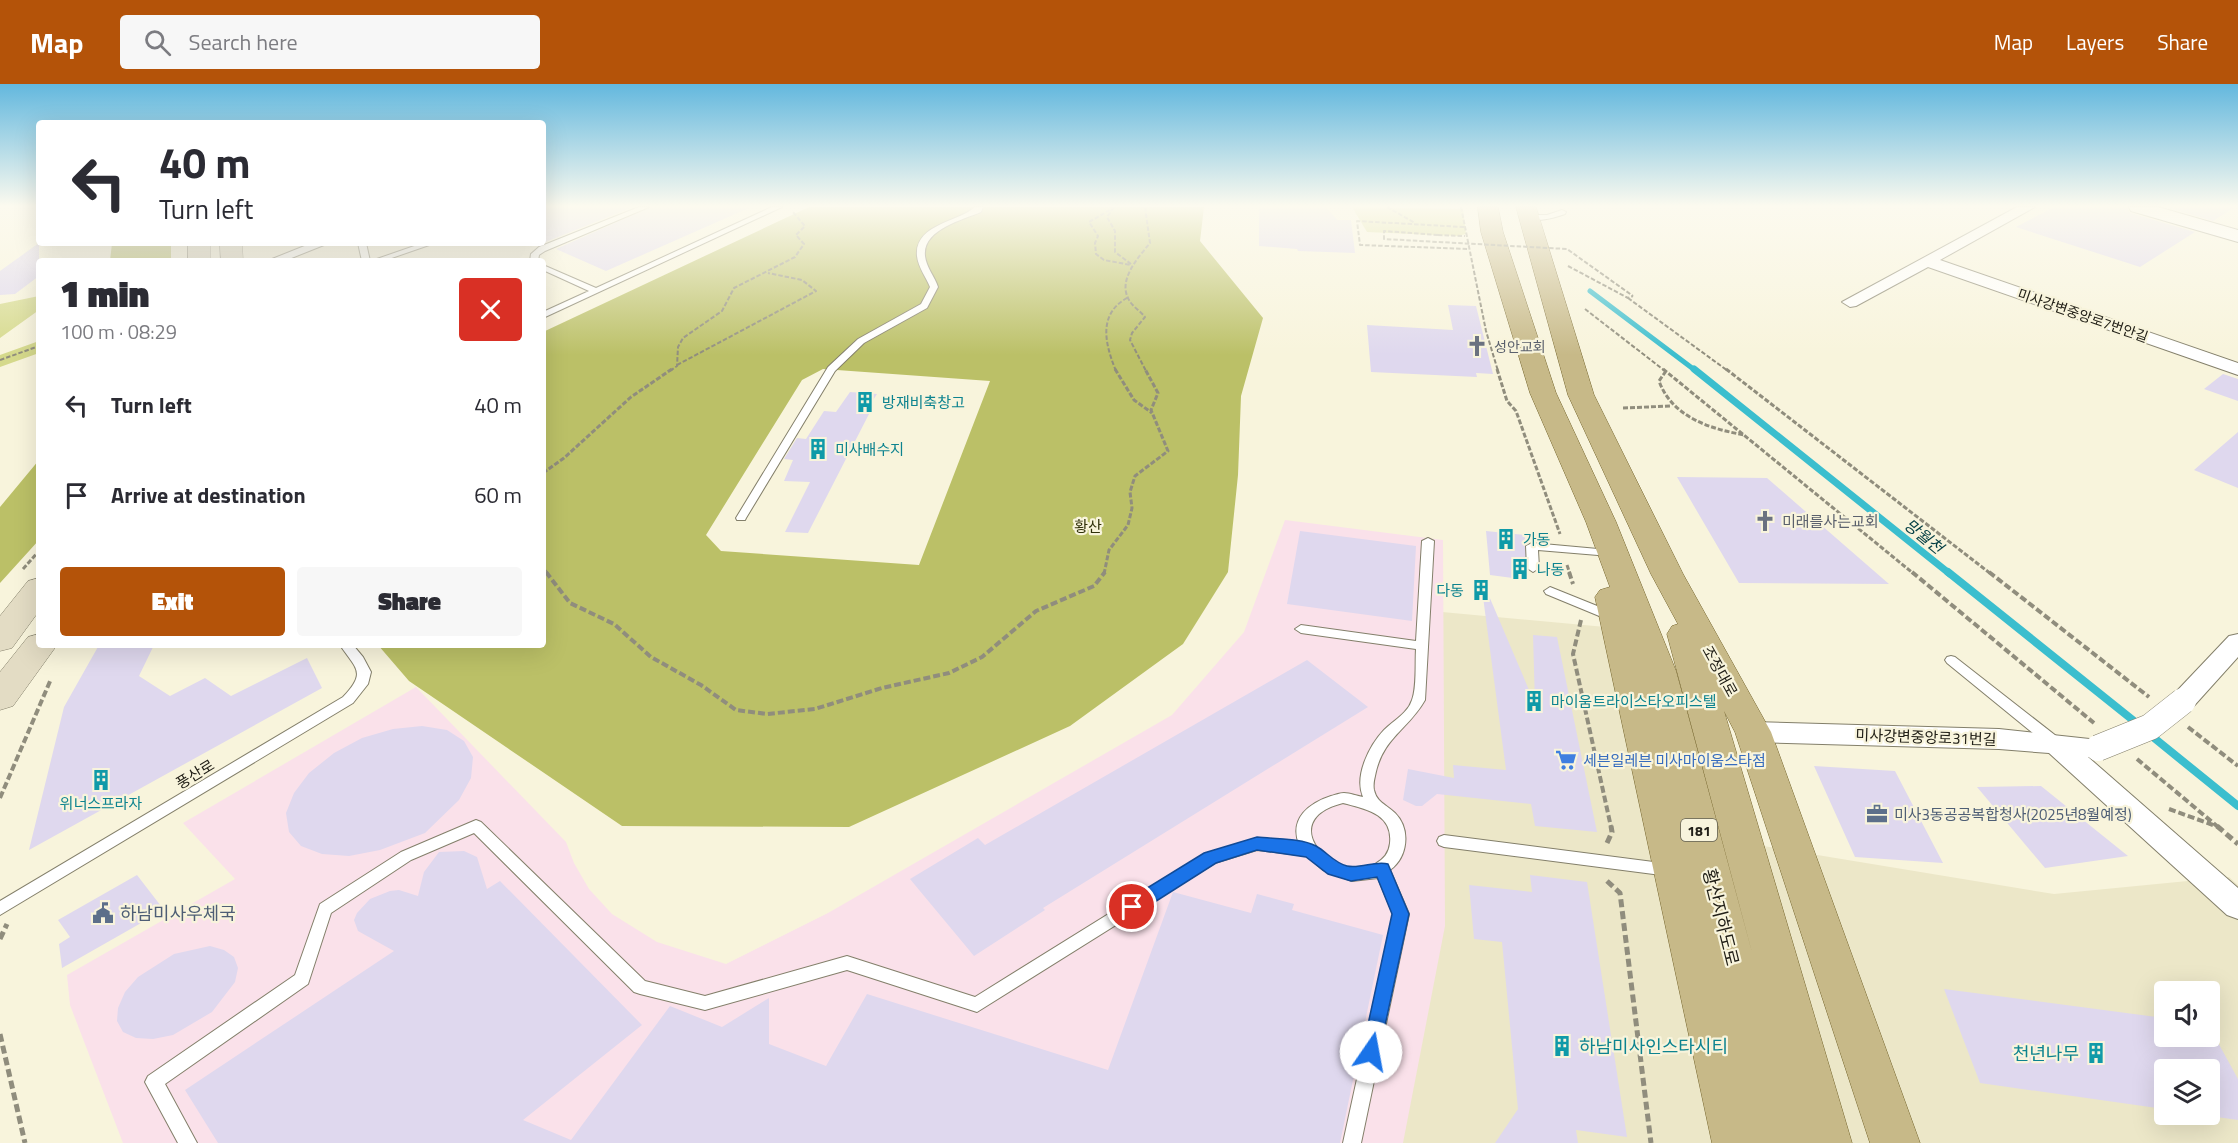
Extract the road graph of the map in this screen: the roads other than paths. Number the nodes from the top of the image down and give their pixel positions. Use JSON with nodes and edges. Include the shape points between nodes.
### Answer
{"nodes":[{"id":1,"x":671,"y":256,"type":"edge"},
{"id":2,"x":921,"y":256,"type":"edge"},
{"id":3,"x":1500,"y":256,"type":"edge"},
{"id":4,"x":1549,"y":256,"type":"edge"},
{"id":5,"x":1939,"y":256,"type":"edge"},
{"id":6,"x":1929,"y":262,"type":"junction"},
{"id":7,"x":546,"y":268,"type":"edge"},
{"id":8,"x":596,"y":291,"type":"junction"},
{"id":9,"x":1851,"y":302,"type":"dead end"},
{"id":10,"x":546,"y":314,"type":"edge"},
{"id":11,"x":2238,"y":369,"type":"edge"},
{"id":12,"x":741,"y":518,"type":"dead end"},
{"id":13,"x":1428,"y":541,"type":"dead end"},
{"id":14,"x":1587,"y":541,"type":"junction"},
{"id":15,"x":1533,"y":568,"type":"dead end"},
{"id":16,"x":1667,"y":574,"type":"junction"},
{"id":17,"x":1550,"y":591,"type":"dead end"},
{"id":18,"x":36,"y":592,"type":"edge"},
{"id":19,"x":1617,"y":618,"type":"junction"},
{"id":20,"x":1301,"y":629,"type":"dead end"},
{"id":21,"x":0,"y":640,"type":"edge"},
{"id":22,"x":2238,"y":642,"type":"edge"},
{"id":23,"x":1422,"y":646,"type":"junction"},
{"id":24,"x":349,"y":648,"type":"edge"},
{"id":25,"x":48,"y":657,"type":"edge"},
{"id":26,"x":1951,"y":660,"type":"dead end"},
{"id":27,"x":0,"y":697,"type":"edge"},
{"id":28,"x":1753,"y":732,"type":"junction"},
{"id":29,"x":2058,"y":746,"type":"junction"},
{"id":30,"x":1373,"y":805,"type":"junction"},
{"id":31,"x":1444,"y":841,"type":"dead end"},
{"id":32,"x":1310,"y":851,"type":"junction"},
{"id":33,"x":1382,"y":869,"type":"junction"},
{"id":34,"x":1676,"y":871,"type":"junction"},
{"id":35,"x":2238,"y":906,"type":"edge"},
{"id":36,"x":0,"y":909,"type":"edge"},
{"id":37,"x":188,"y":1143,"type":"edge"},
{"id":38,"x":1352,"y":1143,"type":"edge"},
{"id":39,"x":1737,"y":1143,"type":"edge"},
{"id":40,"x":1778,"y":1143,"type":"edge"},
{"id":41,"x":1827,"y":1143,"type":"edge"},
{"id":42,"x":1895,"y":1143,"type":"edge"}],
"edges":[{"from":1,"to":8,"type":"lane"},
{"from":2,"to":12,"type":"lane","via":[[934,287],[929,298],[912,313],[861,340],[831,369]]},
{"from":3,"to":14,"type":"main road","number":"181"},
{"from":4,"to":16,"type":"main road","name":"조정대로","via":[[1581,395]]},
{"from":5,"to":6,"type":"street"},
{"from":6,"to":9,"type":"street"},
{"from":6,"to":11,"type":"street","name":"미사강변중앙로7번안길"},
{"from":7,"to":8,"type":"lane"},
{"from":8,"to":10,"type":"lane"},
{"from":13,"to":23,"type":"lane"},
{"from":14,"to":15,"type":"lane","via":[[1532,546]]},
{"from":14,"to":19,"type":"main road"},
{"from":14,"to":40,"type":"main road","name":"황산지하도로","number":"181","via":[[1659,671]]},
{"from":16,"to":28,"type":"main road","name":"조정대로"},
{"from":16,"to":41,"type":"main road","number":"181"},
{"from":17,"to":19,"type":"lane"},
{"from":18,"to":21,"type":"main road"},
{"from":19,"to":34,"type":"main road"},
{"from":20,"to":23,"type":"lane"},
{"from":22,"to":29,"type":"street","name":"미사강변중앙로31번길","bridge":true,"via":[[2182,712],[2150,728]]},
{"from":23,"to":30,"type":"lane","via":[[1419,700],[1387,735],[1371,762],[1366,788]]},
{"from":24,"to":36,"type":"lane","name":"풍산로","via":[[365,667],[366,677],[348,700]]},
{"from":25,"to":27,"type":"main road"},
{"from":26,"to":29,"type":"lane"},
{"from":28,"to":29,"type":"street","name":"미사강변중앙로31번길","via":[[1999,739]]},
{"from":28,"to":42,"type":"main road","name":"조정대로"},
{"from":29,"to":35,"type":"street"},
{"from":30,"to":32,"type":"lane","via":[[1343,798],[1317,807],[1304,826]]},
{"from":30,"to":33,"type":"lane","via":[[1386,813],[1400,837],[1393,861]]},
{"from":31,"to":34,"type":"lane"},
{"from":32,"to":33,"type":"lane","via":[[1334,870],[1351,874]]},
{"from":32,"to":37,"type":"lane","via":[[1257,844],[1210,858],[977,1005],[847,963],[705,1003],[640,987],[476,826],[406,856],[325,909],[302,979],[154,1082]]},
{"from":33,"to":38,"type":"lane","via":[[1401,914]]},
{"from":34,"to":39,"type":"main road"}]}
